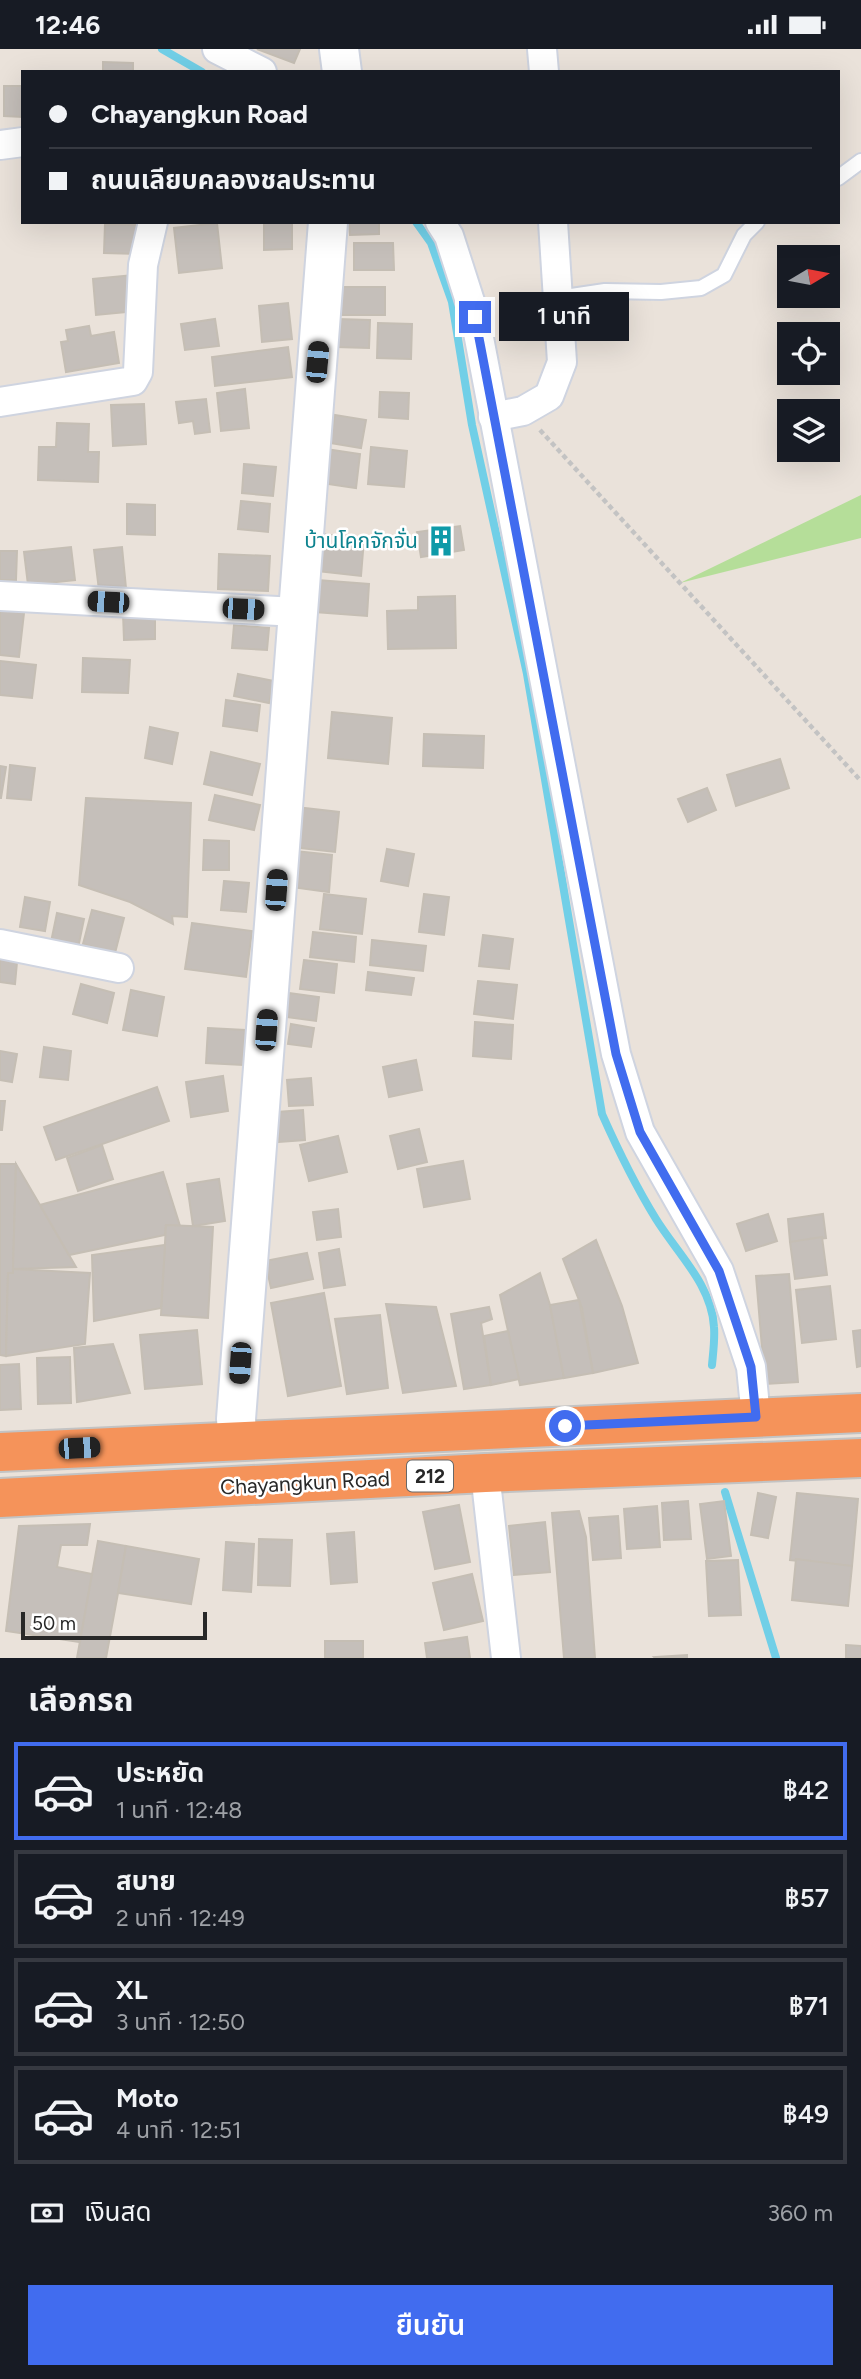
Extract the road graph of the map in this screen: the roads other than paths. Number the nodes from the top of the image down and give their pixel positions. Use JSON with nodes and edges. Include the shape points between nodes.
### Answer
{"nodes":[{"id":1,"x":217,"y":49,"type":"edge"},
{"id":2,"x":339,"y":49,"type":"edge"},
{"id":3,"x":542,"y":49,"type":"edge"},
{"id":4,"x":258,"y":70,"type":"edge"},
{"id":5,"x":342,"y":70,"type":"edge"},
{"id":6,"x":544,"y":70,"type":"edge"},
{"id":7,"x":21,"y":142,"type":"edge"},
{"id":8,"x":0,"y":145,"type":"edge"},
{"id":9,"x":861,"y":161,"type":"edge"},
{"id":10,"x":840,"y":177,"type":"edge"},
{"id":11,"x":153,"y":224,"type":"edge"},
{"id":12,"x":328,"y":224,"type":"edge"},
{"id":13,"x":441,"y":224,"type":"edge"},
{"id":14,"x":553,"y":224,"type":"edge"},
{"id":15,"x":755,"y":224,"type":"edge"},
{"id":16,"x":558,"y":298,"type":"junction"},
{"id":17,"x":0,"y":402,"type":"edge"},
{"id":18,"x":494,"y":417,"type":"junction"},
{"id":19,"x":0,"y":596,"type":"edge"},
{"id":20,"x":297,"y":612,"type":"junction"},
{"id":21,"x":0,"y":944,"type":"edge"},
{"id":22,"x":119,"y":968,"type":"dead end"},
{"id":23,"x":861,"y":1413,"type":"edge"},
{"id":24,"x":756,"y":1417,"type":"junction"},
{"id":25,"x":238,"y":1441,"type":"junction"},
{"id":26,"x":0,"y":1452,"type":"edge"},
{"id":27,"x":861,"y":1458,"type":"edge"},
{"id":28,"x":485,"y":1473,"type":"junction"},
{"id":29,"x":0,"y":1499,"type":"edge"},
{"id":30,"x":506,"y":1658,"type":"edge"}],
"edges":[{"from":1,"to":4,"type":"street"},
{"from":2,"to":5,"type":"street"},
{"from":3,"to":6,"type":"street"},
{"from":7,"to":8,"type":"street"},
{"from":9,"to":10,"type":"lane"},
{"from":11,"to":17,"type":"street","via":[[143,265],[138,372],[133,381]]},
{"from":12,"to":20,"type":"street"},
{"from":13,"to":18,"type":"street","via":[[475,317]]},
{"from":14,"to":16,"type":"street"},
{"from":15,"to":16,"type":"lane","via":[[744,235],[724,275],[701,288],[605,291]]},
{"from":16,"to":18,"type":"street","via":[[562,362],[549,396],[523,411]]},
{"from":18,"to":24,"type":"street","via":[[616,1054],[640,1132],[719,1271],[751,1367]]},
{"from":19,"to":20,"type":"street"},
{"from":20,"to":25,"type":"street","via":[[236,1419]]},
{"from":21,"to":22,"type":"street"},
{"from":23,"to":24,"type":"highway","number":"212"},
{"from":24,"to":25,"type":"highway","number":"212"},
{"from":25,"to":26,"type":"highway","number":"212"},
{"from":27,"to":28,"type":"highway","name":"Chayangkun Road","number":"212"},
{"from":28,"to":29,"type":"highway","name":"Chayangkun Road","number":"212"},
{"from":28,"to":30,"type":"street"}]}
